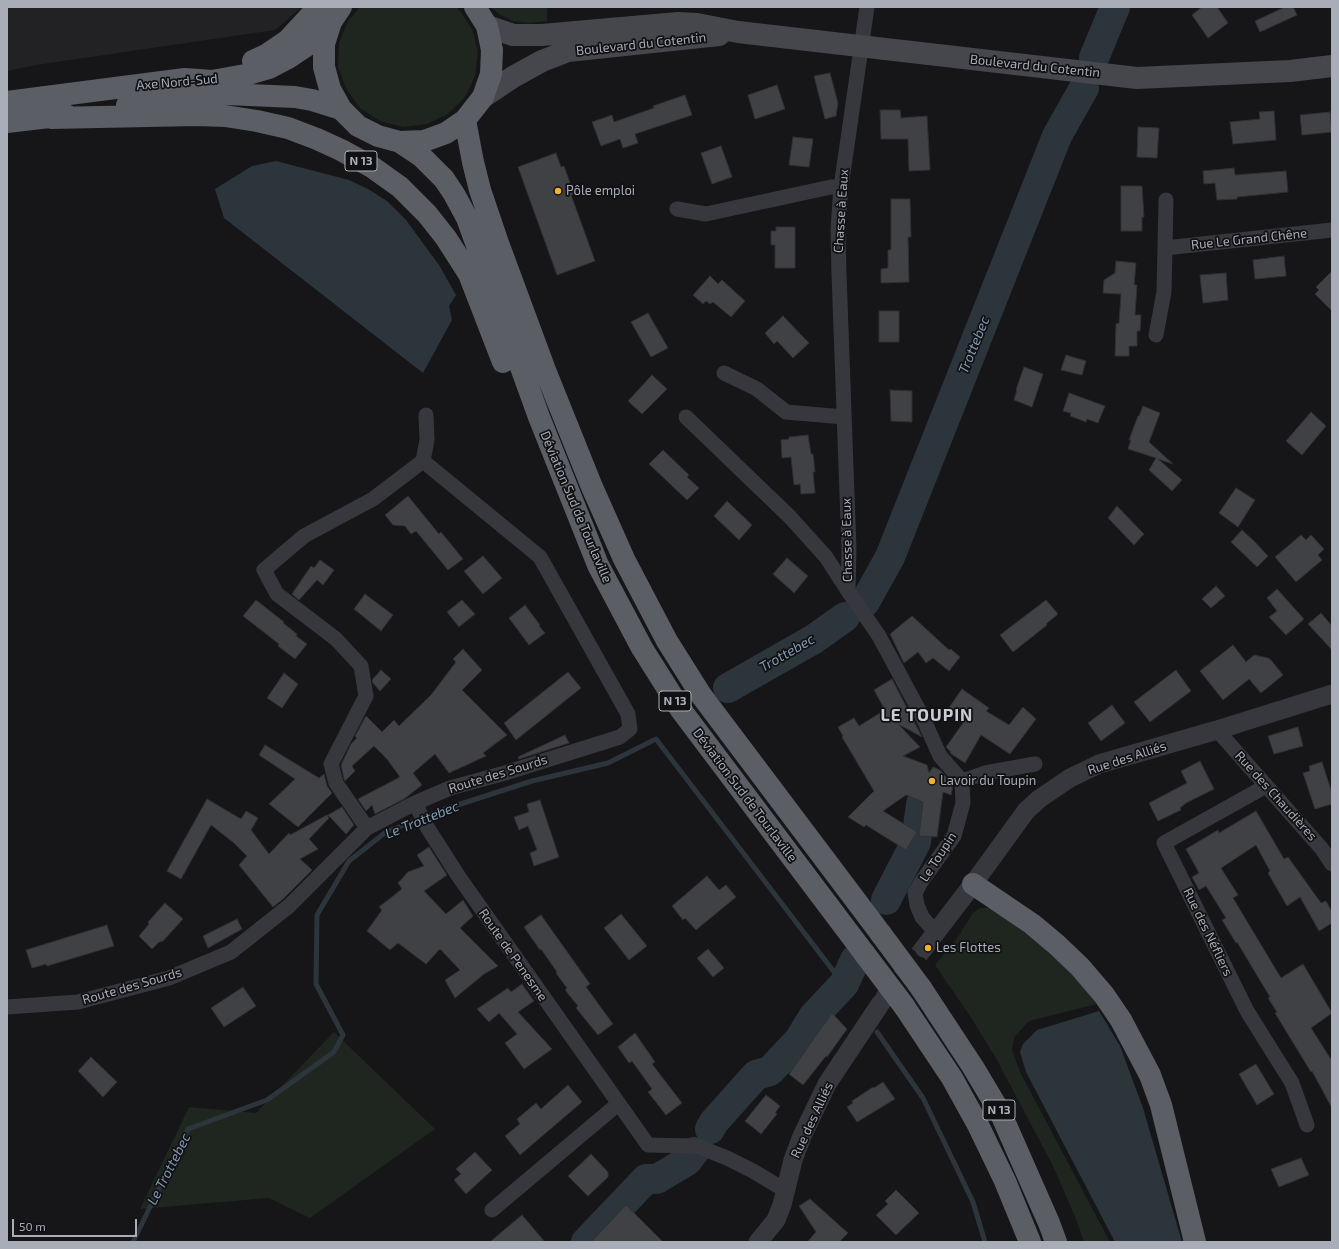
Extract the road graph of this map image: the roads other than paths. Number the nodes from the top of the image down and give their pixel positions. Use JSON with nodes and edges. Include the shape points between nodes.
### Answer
{"nodes":[{"id":1,"x":475,"y":7,"type":"edge"},
{"id":2,"x":867,"y":7,"type":"edge"},
{"id":3,"x":329,"y":12,"type":"edge"},
{"id":4,"x":487,"y":26,"type":"junction"},
{"id":5,"x":738,"y":32,"type":"junction"},
{"id":6,"x":861,"y":47,"type":"junction"},
{"id":7,"x":1332,"y":66,"type":"edge"},
{"id":8,"x":483,"y":97,"type":"junction"},
{"id":9,"x":7,"y":102,"type":"edge"},
{"id":10,"x":341,"y":109,"type":"junction"},
{"id":11,"x":51,"y":118,"type":"junction"},
{"id":12,"x":465,"y":120,"type":"junction"},
{"id":13,"x":7,"y":122,"type":"edge"},
{"id":14,"x":400,"y":142,"type":"junction"},
{"id":15,"x":841,"y":187,"type":"junction"},
{"id":16,"x":1166,"y":200,"type":"dead end"},
{"id":17,"x":677,"y":209,"type":"dead end"},
{"id":18,"x":1332,"y":230,"type":"edge"},
{"id":19,"x":1165,"y":248,"type":"junction"},
{"id":20,"x":1156,"y":335,"type":"dead end"},
{"id":21,"x":724,"y":373,"type":"dead end"},
{"id":22,"x":426,"y":415,"type":"dead end"},
{"id":23,"x":539,"y":417,"type":"junction"},
{"id":24,"x":686,"y":417,"type":"dead end"},
{"id":25,"x":844,"y":417,"type":"junction"},
{"id":26,"x":423,"y":461,"type":"junction"},
{"id":27,"x":854,"y":601,"type":"junction"},
{"id":28,"x":1332,"y":694,"type":"edge"},
{"id":29,"x":1217,"y":730,"type":"junction"},
{"id":30,"x":1035,"y":764,"type":"dead end"},
{"id":31,"x":962,"y":781,"type":"junction"},
{"id":32,"x":1266,"y":786,"type":"junction"},
{"id":33,"x":415,"y":803,"type":"junction"},
{"id":34,"x":367,"y":828,"type":"junction"},
{"id":35,"x":1332,"y":864,"type":"edge"},
{"id":36,"x":973,"y":884,"type":"junction"},
{"id":37,"x":936,"y":933,"type":"junction"},
{"id":38,"x":924,"y":948,"type":"tunnel mouth"},
{"id":39,"x":881,"y":1003,"type":"tunnel mouth"},
{"id":40,"x":7,"y":1007,"type":"edge"},
{"id":41,"x":618,"y":1104,"type":"junction"},
{"id":42,"x":1307,"y":1125,"type":"dead end"},
{"id":43,"x":786,"y":1189,"type":"junction"},
{"id":44,"x":492,"y":1210,"type":"dead end"},
{"id":45,"x":758,"y":1242,"type":"edge"},
{"id":46,"x":1030,"y":1242,"type":"edge"},
{"id":47,"x":1056,"y":1242,"type":"edge"},
{"id":48,"x":1195,"y":1242,"type":"edge"}],
"edges":[{"from":1,"to":4,"type":"highway"},
{"from":2,"to":6,"type":"street","name":"Chasse à Eaux"},
{"from":3,"to":9,"type":"highway","name":"Axe Nord-Sud","via":[[309,44],[269,68],[245,75],[212,81],[185,80]]},
{"from":3,"to":10,"type":"highway","via":[[324,44],[324,67],[330,89]]},
{"from":4,"to":5,"type":"main road","name":"Boulevard du Cotentin","via":[[516,35],[678,23]]},
{"from":4,"to":8,"type":"highway","via":[[492,62],[491,74]]},
{"from":5,"to":6,"type":"main road","name":"Boulevard du Cotentin"},
{"from":5,"to":8,"type":"main road","name":"Boulevard du Cotentin","via":[[568,51],[513,77]]},
{"from":6,"to":7,"type":"main road","name":"Boulevard du Cotentin","via":[[1137,78],[1290,71]]},
{"from":6,"to":15,"type":"street","name":"Chasse à Eaux"},
{"from":8,"to":12,"type":"highway"},
{"from":10,"to":11,"type":"highway","name":"Axe Nord-Sud","number":"N 13","via":[[295,97],[191,94]]},
{"from":10,"to":14,"type":"highway","via":[[358,126],[378,136]]},
{"from":11,"to":13,"type":"highway","name":"Axe Nord-Sud","number":"N 13"},
{"from":11,"to":23,"type":"highway","number":"N 13","via":[[197,114],[225,116],[288,128],[341,150],[372,167],[400,187],[446,238],[469,274],[518,396]]},
{"from":12,"to":14,"type":"highway","via":[[446,133],[424,141]]},
{"from":12,"to":47,"type":"highway","name":"Déviation Sud de Tourlaville","number":"N 13","bridge":true,"via":[[480,190],[545,370],[624,559],[667,641],[701,695],[921,988],[973,1067],[1001,1114]]},
{"from":14,"to":23,"type":"highway","name":"Déviation Sud de Tourlaville","number":"N 13","via":[[421,156],[444,179],[464,212]]},
{"from":15,"to":17,"type":"street","via":[[706,214]]},
{"from":15,"to":25,"type":"street","name":"Chasse à Eaux","via":[[838,229]]},
{"from":16,"to":19,"type":"street"},
{"from":18,"to":19,"type":"street","name":"Rue Le Grand Chêne"},
{"from":19,"to":20,"type":"street","via":[[1164,292]]},
{"from":21,"to":25,"type":"street","via":[[757,389],[786,412]]},
{"from":22,"to":26,"type":"street","via":[[427,440]]},
{"from":23,"to":46,"type":"highway","name":"Déviation Sud de Tourlaville","number":"N 13","bridge":true,"via":[[598,565],[642,648],[681,710],[904,1006],[952,1078],[978,1124]]},
{"from":24,"to":27,"type":"street","name":"Chasse à Eaux","via":[[790,517],[826,557]]},
{"from":25,"to":27,"type":"street","name":"Chasse à Eaux","via":[[849,549]]},
{"from":26,"to":33,"type":"street","name":"Route des Sourds","via":[[540,557],[628,714],[630,729],[620,737],[450,788]]},
{"from":26,"to":34,"type":"street","via":[[373,499],[304,536],[264,570],[277,594],[336,639],[361,666],[366,696],[331,764],[336,783]]},
{"from":27,"to":31,"type":"street","via":[[879,636],[922,716],[940,756]]},
{"from":28,"to":29,"type":"street","name":"Rue des Alliés"},
{"from":29,"to":32,"type":"street","name":"Rue des Chaudières"},
{"from":29,"to":36,"type":"street","name":"Rue des Alliés","via":[[1099,764],[1070,778],[1030,807]]},
{"from":30,"to":31,"type":"street","via":[[985,773]]},
{"from":31,"to":37,"type":"street","name":"Le Toupin","via":[[963,803],[954,836],[915,893],[922,917]]},
{"from":32,"to":35,"type":"street","name":"Rue des Chaudières","via":[[1322,849]]},
{"from":32,"to":42,"type":"street","name":"Rue des Néfliers","via":[[1164,843],[1247,1010],[1292,1083]]},
{"from":33,"to":34,"type":"street","name":"Route des Sourds"},
{"from":33,"to":41,"type":"street","name":"Route de Penesme","via":[[458,877]]},
{"from":34,"to":40,"type":"street","name":"Route des Sourds","via":[[289,906],[231,952],[169,978],[78,1002]]},
{"from":36,"to":37,"type":"street","name":"Rue des Alliés"},
{"from":36,"to":48,"type":"highway","via":[[1032,924],[1057,945],[1104,995],[1121,1020],[1150,1075],[1161,1105]]},
{"from":37,"to":38,"type":"street","name":"Rue des Alliés"},
{"from":39,"to":43,"type":"street","name":"Rue des Alliés","via":[[827,1084],[802,1136]]},
{"from":41,"to":43,"type":"street","name":"Route de Penesme","via":[[648,1146],[697,1146],[727,1158]]},
{"from":41,"to":44,"type":"street"},
{"from":43,"to":45,"type":"street","name":"Rue des Alliés","via":[[776,1220]]}]}
